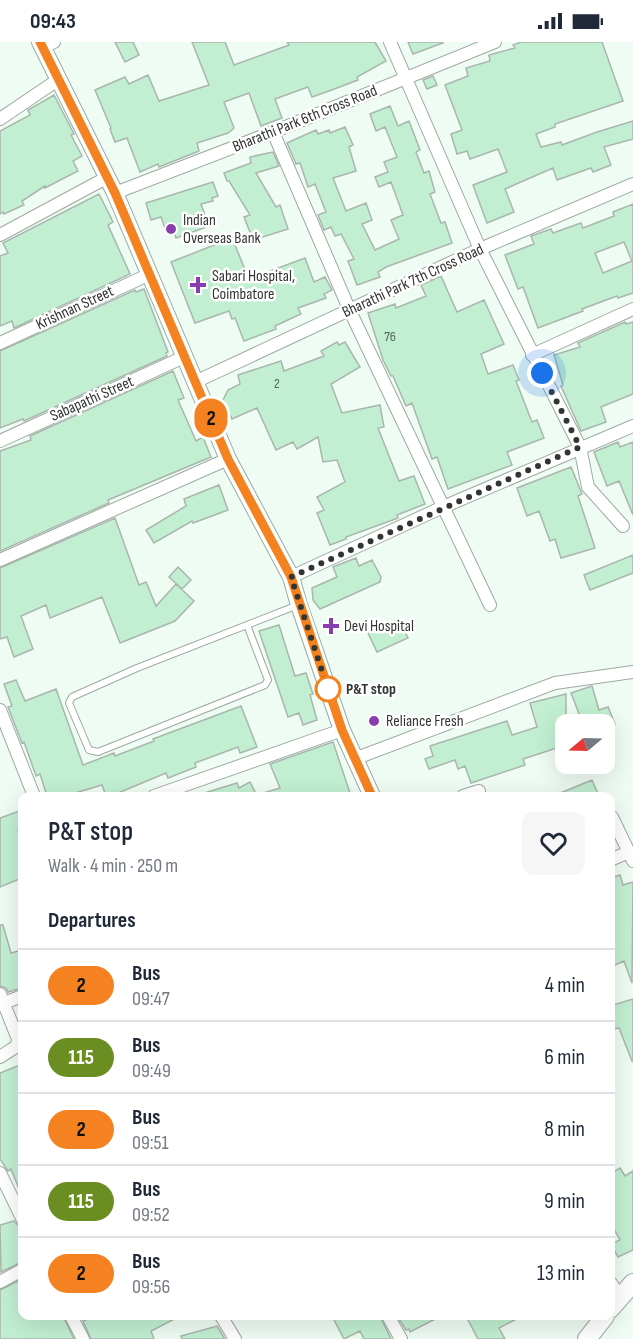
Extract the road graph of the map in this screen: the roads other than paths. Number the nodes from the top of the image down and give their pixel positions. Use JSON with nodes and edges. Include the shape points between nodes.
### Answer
{"nodes":[{"id":1,"x":390,"y":42,"type":"edge"},
{"id":2,"x":495,"y":42,"type":"edge"},
{"id":3,"x":46,"y":44,"type":"edge"},
{"id":4,"x":405,"y":78,"type":"junction"},
{"id":5,"x":59,"y":79,"type":"junction"},
{"id":6,"x":0,"y":118,"type":"edge"},
{"id":7,"x":273,"y":132,"type":"junction"},
{"id":8,"x":633,"y":183,"type":"edge"},
{"id":9,"x":111,"y":185,"type":"junction"},
{"id":10,"x":0,"y":235,"type":"edge"},
{"id":11,"x":480,"y":249,"type":"junction"},
{"id":12,"x":150,"y":274,"type":"junction"},
{"id":13,"x":633,"y":309,"type":"edge"},
{"id":14,"x":350,"y":310,"type":"junction"},
{"id":15,"x":0,"y":343,"type":"edge"},
{"id":16,"x":532,"y":355,"type":"junction"},
{"id":17,"x":184,"y":357,"type":"junction"},
{"id":18,"x":195,"y":382,"type":"junction"},
{"id":19,"x":633,"y":426,"type":"edge"},
{"id":20,"x":0,"y":441,"type":"edge"},
{"id":21,"x":580,"y":447,"type":"junction"},
{"id":22,"x":228,"y":459,"type":"junction"},
{"id":23,"x":443,"y":507,"type":"junction"},
{"id":24,"x":623,"y":526,"type":"dead end"},
{"id":25,"x":0,"y":560,"type":"edge"},
{"id":26,"x":291,"y":577,"type":"junction"},
{"id":27,"x":299,"y":604,"type":"junction"},
{"id":28,"x":490,"y":605,"type":"dead end"},
{"id":29,"x":247,"y":625,"type":"junction"},
{"id":30,"x":633,"y":672,"type":"edge"},
{"id":31,"x":0,"y":710,"type":"edge"},
{"id":32,"x":342,"y":730,"type":"junction"},
{"id":33,"x":354,"y":759,"type":"junction"},
{"id":34,"x":479,"y":791,"type":"dead end"},
{"id":35,"x":32,"y":792,"type":"edge"},
{"id":36,"x":165,"y":792,"type":"edge"},
{"id":37,"x":370,"y":792,"type":"edge"},
{"id":38,"x":476,"y":792,"type":"edge"},
{"id":39,"x":615,"y":824,"type":"edge"},
{"id":40,"x":631,"y":856,"type":"edge"},
{"id":41,"x":615,"y":859,"type":"edge"},
{"id":42,"x":18,"y":997,"type":"edge"},
{"id":43,"x":2,"y":999,"type":"edge"},
{"id":44,"x":0,"y":1057,"type":"edge"},
{"id":45,"x":1,"y":1176,"type":"edge"},
{"id":46,"x":18,"y":1210,"type":"edge"},
{"id":47,"x":18,"y":1272,"type":"edge"},
{"id":48,"x":0,"y":1282,"type":"edge"},
{"id":49,"x":633,"y":1283,"type":"edge"},
{"id":50,"x":615,"y":1296,"type":"edge"},
{"id":51,"x":73,"y":1320,"type":"edge"},
{"id":52,"x":223,"y":1320,"type":"edge"},
{"id":53,"x":390,"y":1320,"type":"edge"},
{"id":54,"x":602,"y":1320,"type":"edge"},
{"id":55,"x":83,"y":1339,"type":"edge"},
{"id":56,"x":235,"y":1339,"type":"edge"},
{"id":57,"x":401,"y":1339,"type":"edge"},
{"id":58,"x":587,"y":1339,"type":"edge"}],
"edges":[{"from":1,"to":4,"type":"street"},
{"from":2,"to":4,"type":"street","name":"Bharathi Park 6th Cross Road"},
{"from":3,"to":5,"type":"main road"},
{"from":4,"to":7,"type":"street","name":"Bharathi Park 6th Cross Road"},
{"from":4,"to":11,"type":"street"},
{"from":5,"to":6,"type":"street"},
{"from":5,"to":9,"type":"main road"},
{"from":7,"to":9,"type":"street","name":"Bharathi Park 6th Cross Road"},
{"from":7,"to":14,"type":"street"},
{"from":8,"to":11,"type":"street","name":"Bharathi Park 7th Cross Road"},
{"from":9,"to":10,"type":"street","name":"Bharathi Park 6th Cross Road"},
{"from":9,"to":12,"type":"main road"},
{"from":11,"to":14,"type":"street","name":"Bharathi Park 7th Cross Road"},
{"from":11,"to":16,"type":"street"},
{"from":12,"to":15,"type":"street","name":"Krishnan Street"},
{"from":12,"to":17,"type":"main road"},
{"from":13,"to":16,"type":"street"},
{"from":14,"to":18,"type":"street","name":"Bharathi Park 7th Cross Road"},
{"from":14,"to":23,"type":"street"},
{"from":16,"to":21,"type":"street"},
{"from":17,"to":18,"type":"main road"},
{"from":17,"to":20,"type":"street","name":"Sabapathi Street"},
{"from":18,"to":22,"type":"main road"},
{"from":19,"to":21,"type":"street"},
{"from":21,"to":23,"type":"street"},
{"from":21,"to":24,"type":"street","via":[[588,488]]},
{"from":22,"to":25,"type":"street"},
{"from":22,"to":26,"type":"main road"},
{"from":23,"to":26,"type":"street"},
{"from":23,"to":28,"type":"street"},
{"from":26,"to":27,"type":"main road"},
{"from":27,"to":29,"type":"lane"},
{"from":27,"to":32,"type":"main road"},
{"from":29,"to":29,"type":"lane","via":[[72,697],[69,703],[89,750],[98,752],[265,686],[268,680]]},
{"from":30,"to":33,"type":"street","via":[[555,683]]},
{"from":31,"to":35,"type":"street"},
{"from":32,"to":33,"type":"main road"},
{"from":32,"to":36,"type":"street"},
{"from":33,"to":37,"type":"main road"},
{"from":34,"to":38,"type":"street"},
{"from":39,"to":40,"type":"street"},
{"from":40,"to":41,"type":"street"},
{"from":42,"to":43,"type":"street"},
{"from":43,"to":44,"type":"street","via":[[18,1039],[16,1046]]},
{"from":45,"to":46,"type":"street"},
{"from":47,"to":48,"type":"street"},
{"from":49,"to":50,"type":"main road"},
{"from":51,"to":55,"type":"street"},
{"from":52,"to":56,"type":"street"},
{"from":53,"to":57,"type":"street"},
{"from":54,"to":58,"type":"main road"}]}
